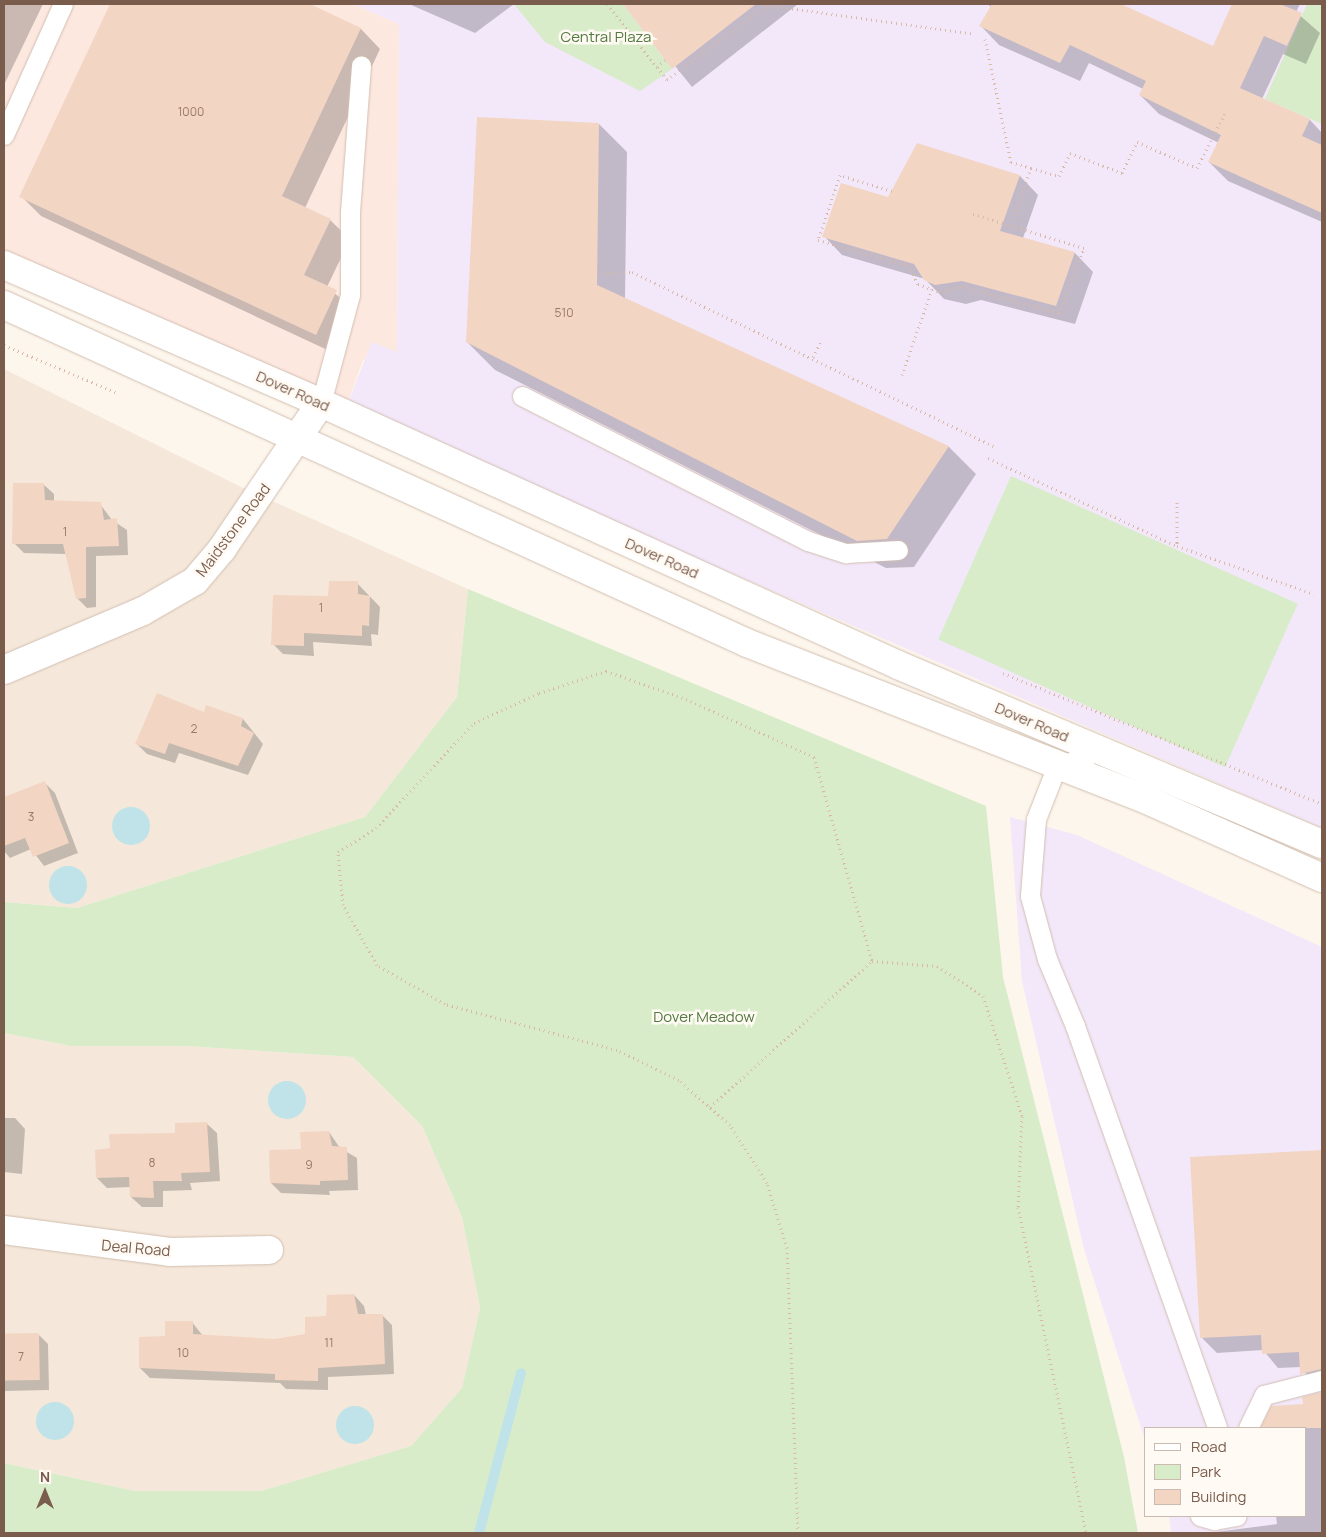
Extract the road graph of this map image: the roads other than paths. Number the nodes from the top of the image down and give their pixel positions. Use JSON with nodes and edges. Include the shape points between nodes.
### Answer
{"nodes":[{"id":1,"x":63,"y":4,"type":"edge"},
{"id":2,"x":361,"y":65,"type":"dead end"},
{"id":3,"x":4,"y":135,"type":"edge"},
{"id":4,"x":4,"y":265,"type":"edge"},
{"id":5,"x":4,"y":305,"type":"edge"},
{"id":6,"x":522,"y":396,"type":"dead end"},
{"id":7,"x":321,"y":403,"type":"junction"},
{"id":8,"x":299,"y":440,"type":"junction"},
{"id":9,"x":898,"y":550,"type":"dead end"},
{"id":10,"x":5,"y":668,"type":"edge"},
{"id":11,"x":1098,"y":751,"type":"junction"},
{"id":12,"x":1056,"y":768,"type":"junction"},
{"id":13,"x":1322,"y":844,"type":"edge"},
{"id":14,"x":1322,"y":878,"type":"edge"},
{"id":15,"x":4,"y":1230,"type":"edge"},
{"id":16,"x":269,"y":1250,"type":"dead end"},
{"id":17,"x":1322,"y":1380,"type":"edge"},
{"id":18,"x":1217,"y":1427,"type":"edge"},
{"id":19,"x":1248,"y":1427,"type":"edge"},
{"id":20,"x":1204,"y":1517,"type":"edge"},
{"id":21,"x":1231,"y":1517,"type":"edge"}],
"edges":[{"from":1,"to":3,"type":"lane"},
{"from":2,"to":7,"type":"lane","via":[[350,212],[350,295]]},
{"from":4,"to":7,"type":"street","name":"Dover Road"},
{"from":5,"to":8,"type":"street","name":"Dover Road"},
{"from":6,"to":9,"type":"lane","via":[[808,541],[846,553]]},
{"from":7,"to":8,"type":"street","name":"Maidstone Road"},
{"from":7,"to":11,"type":"street","name":"Dover Road"},
{"from":8,"to":10,"type":"street","name":"Maidstone Road","via":[[195,581],[143,611]]},
{"from":8,"to":12,"type":"street","name":"Dover Road","via":[[747,643]]},
{"from":11,"to":12,"type":"lane"},
{"from":11,"to":13,"type":"street","name":"Dover Road"},
{"from":12,"to":14,"type":"street","name":"Dover Road","via":[[1147,800]]},
{"from":12,"to":18,"type":"lane","via":[[1036,820],[1030,896],[1047,959],[1076,1026]]},
{"from":15,"to":16,"type":"street","name":"Deal Road","via":[[170,1252]]},
{"from":17,"to":19,"type":"lane","via":[[1264,1395]]},
{"from":20,"to":21,"type":"lane","via":[[1214,1520]]}]}
